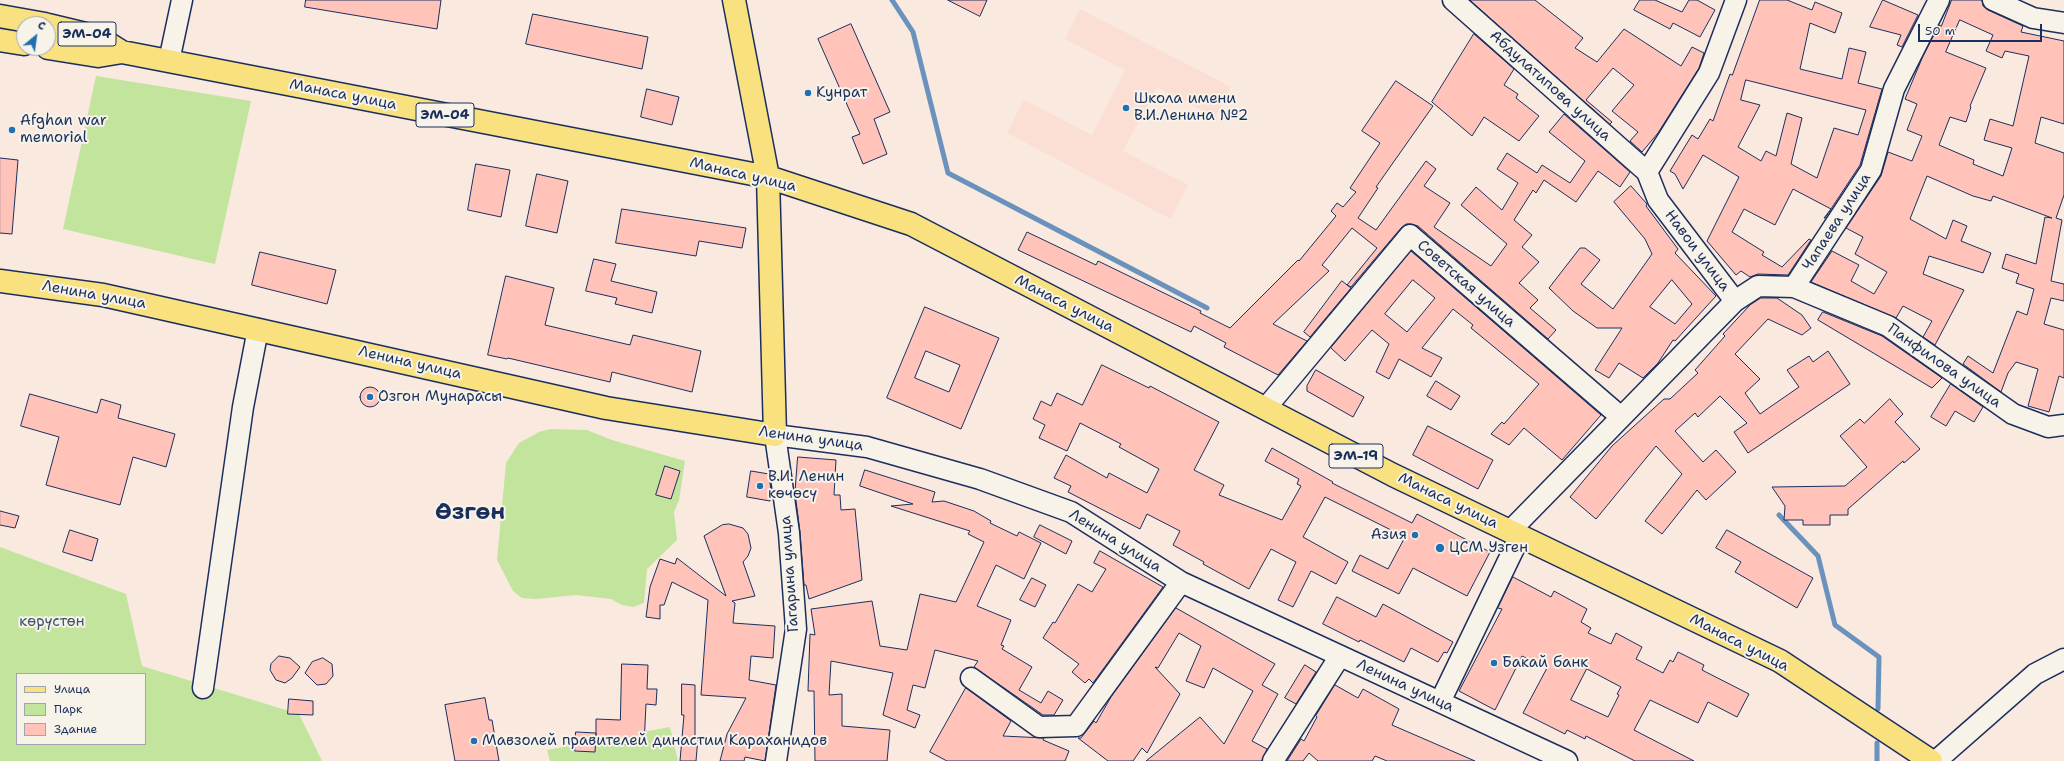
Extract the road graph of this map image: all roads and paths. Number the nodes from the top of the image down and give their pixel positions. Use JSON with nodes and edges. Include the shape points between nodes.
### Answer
{"nodes":[{"id":1,"x":182,"y":0,"type":"edge"},
{"id":2,"x":734,"y":0,"type":"edge"},
{"id":3,"x":1453,"y":0,"type":"edge"},
{"id":4,"x":1736,"y":0,"type":"edge"},
{"id":5,"x":1939,"y":0,"type":"edge"},
{"id":6,"x":1993,"y":0,"type":"edge"},
{"id":7,"x":0,"y":16,"type":"edge"},
{"id":8,"x":16,"y":19,"type":"edge"},
{"id":9,"x":2064,"y":23,"type":"edge"},
{"id":10,"x":56,"y":27,"type":"edge"},
{"id":11,"x":0,"y":40,"type":"edge"},
{"id":12,"x":16,"y":43,"type":"edge"},
{"id":13,"x":56,"y":49,"type":"edge"},
{"id":14,"x":122,"y":52,"type":"junction"},
{"id":15,"x":169,"y":61,"type":"junction"},
{"id":16,"x":1647,"y":172,"type":"junction"},
{"id":17,"x":768,"y":177,"type":"junction"},
{"id":18,"x":0,"y":281,"type":"edge"},
{"id":19,"x":1794,"y":287,"type":"junction"},
{"id":20,"x":1735,"y":302,"type":"junction"},
{"id":21,"x":258,"y":329,"type":"junction"},
{"id":22,"x":1265,"y":408,"type":"junction"},
{"id":23,"x":1621,"y":417,"type":"junction"},
{"id":24,"x":2064,"y":425,"type":"edge"},
{"id":25,"x":775,"y":435,"type":"junction"},
{"id":26,"x":1515,"y":534,"type":"junction"},
{"id":27,"x":1181,"y":582,"type":"junction"},
{"id":28,"x":1340,"y":656,"type":"junction"},
{"id":29,"x":2064,"y":659,"type":"edge"},
{"id":30,"x":971,"y":678,"type":"dead end"},
{"id":31,"x":203,"y":688,"type":"dead end"},
{"id":32,"x":1440,"y":702,"type":"junction"},
{"id":33,"x":776,"y":761,"type":"edge"},
{"id":34,"x":1273,"y":761,"type":"edge"},
{"id":35,"x":1567,"y":761,"type":"edge"},
{"id":36,"x":1931,"y":761,"type":"edge"},
{"id":37,"x":1936,"y":761,"type":"edge"}],
"edges":[{"from":1,"to":15,"type":"street"},
{"from":2,"to":17,"type":"main road"},
{"from":3,"to":16,"type":"street","name":"Абдулатипова улица"},
{"from":4,"to":16,"type":"street","via":[[1709,73]]},
{"from":5,"to":19,"type":"street","name":"Чапаева улица","via":[[1894,89],[1872,170]]},
{"from":6,"to":9,"type":"street","via":[[2033,18]]},
{"from":7,"to":8,"type":"main road","number":"ЭМ-04"},
{"from":10,"to":14,"type":"main road","name":"Манаса улица","number":"ЭМ-04","via":[[98,37]]},
{"from":11,"to":12,"type":"main road"},
{"from":13,"to":14,"type":"main road","name":"Манаса улица","number":"ЭМ-04","via":[[98,56]]},
{"from":14,"to":15,"type":"main road","name":"Манаса улица","number":"ЭМ-04"},
{"from":15,"to":17,"type":"main road","name":"Манаса улица","number":"ЭМ-04"},
{"from":16,"to":20,"type":"street","name":"Навои улица","via":[[1658,200]]},
{"from":17,"to":22,"type":"main road","name":"Манаса улица","number":"ЭМ-19","via":[[910,224]]},
{"from":17,"to":25,"type":"main road"},
{"from":18,"to":21,"type":"main road","name":"Ленина улица","via":[[103,295]]},
{"from":19,"to":20,"type":"street","name":"Панфилова улица","via":[[1758,286]]},
{"from":19,"to":24,"type":"street","name":"Панфилова улица","via":[[1888,326],[2013,414],[2048,427]]},
{"from":20,"to":23,"type":"street","name":"Навои улица"},
{"from":21,"to":25,"type":"main road","name":"Ленина улица","via":[[606,408]]},
{"from":21,"to":31,"type":"street","via":[[243,407]]},
{"from":22,"to":23,"type":"street","name":"Советская улица","via":[[1410,235]]},
{"from":22,"to":26,"type":"main road","name":"Манаса улица","number":"ЭМ-19","via":[[1393,475]]},
{"from":23,"to":26,"type":"street","name":"Навои улица"},
{"from":25,"to":27,"type":"street","name":"Ленина улица","via":[[867,447],[980,478],[1071,512]]},
{"from":25,"to":33,"type":"street","name":"Гагарина улица","via":[[789,533],[796,629]]},
{"from":26,"to":32,"type":"street","name":"Навои улица"},
{"from":26,"to":36,"type":"main road","name":"Манаса улица","number":"ЭМ-19","via":[[1780,661]]},
{"from":27,"to":28,"type":"street","name":"Ленина улица"},
{"from":27,"to":30,"type":"street","via":[[1076,726],[1039,727]]},
{"from":28,"to":32,"type":"street","name":"Ленина улица"},
{"from":28,"to":34,"type":"street"},
{"from":29,"to":37,"type":"street","via":[[2034,674]]},
{"from":32,"to":35,"type":"street","name":"Ленина улица"}]}
